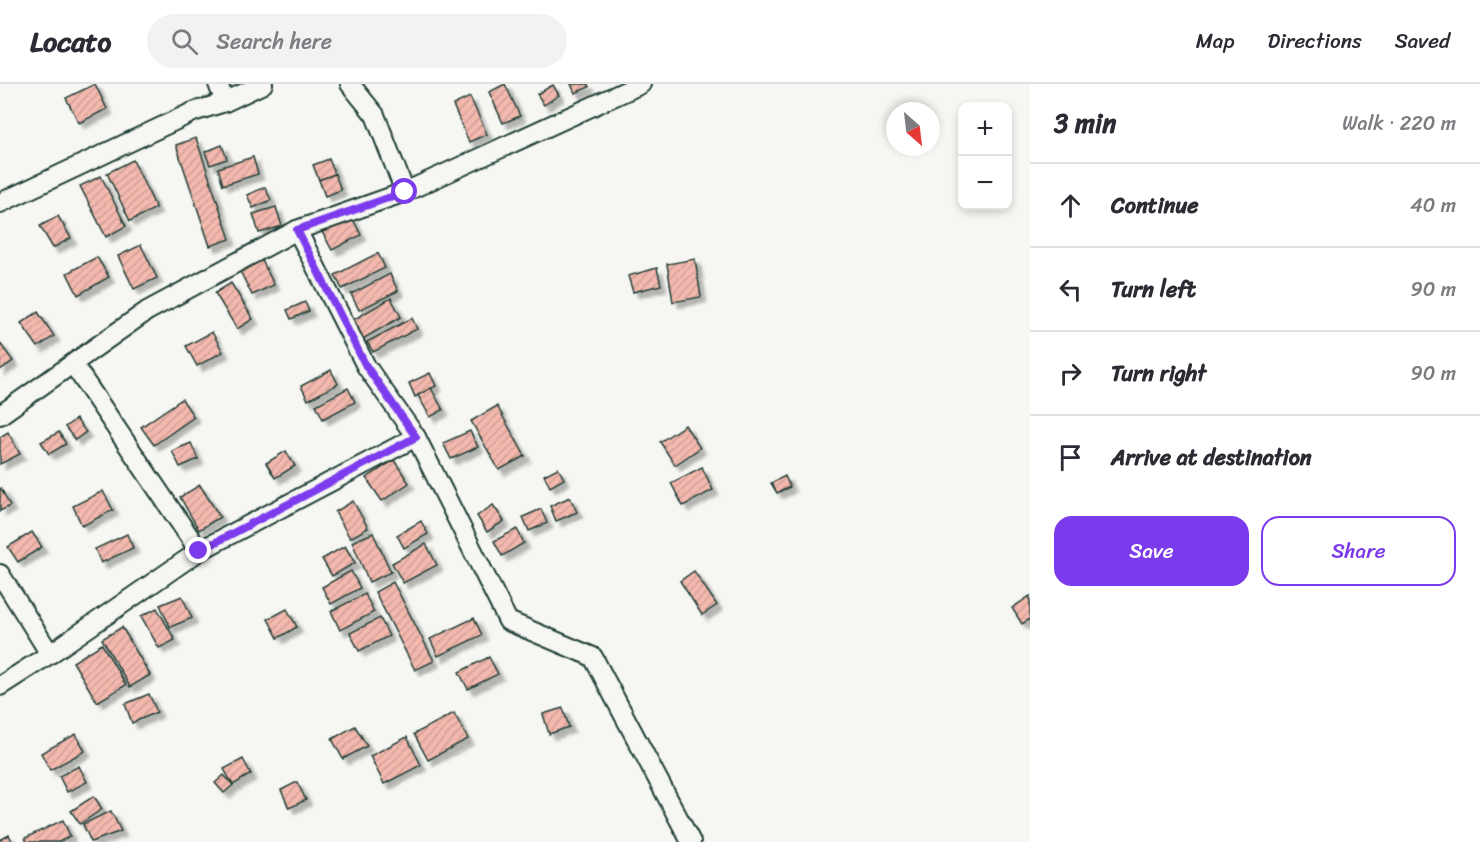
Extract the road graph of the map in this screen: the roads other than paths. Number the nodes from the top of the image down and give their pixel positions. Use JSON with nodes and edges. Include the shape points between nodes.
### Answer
{"nodes":[{"id":1,"x":218,"y":84,"type":"edge"},
{"id":2,"x":263,"y":84,"type":"edge"},
{"id":3,"x":350,"y":84,"type":"edge"},
{"id":4,"x":641,"y":84,"type":"edge"},
{"id":5,"x":225,"y":102,"type":"junction"},
{"id":6,"x":405,"y":192,"type":"junction"},
{"id":7,"x":0,"y":203,"type":"edge"},
{"id":8,"x":297,"y":230,"type":"junction"},
{"id":9,"x":73,"y":364,"type":"junction"},
{"id":10,"x":0,"y":415,"type":"edge"},
{"id":11,"x":416,"y":437,"type":"junction"},
{"id":12,"x":199,"y":551,"type":"junction"},
{"id":13,"x":0,"y":574,"type":"edge"},
{"id":14,"x":50,"y":654,"type":"junction"},
{"id":15,"x":0,"y":686,"type":"edge"},
{"id":16,"x":691,"y":842,"type":"edge"}],
"edges":[{"from":1,"to":5,"type":"street"},
{"from":2,"to":5,"type":"street"},
{"from":3,"to":6,"type":"street","via":[[375,115]]},
{"from":4,"to":6,"type":"street"},
{"from":5,"to":7,"type":"street","via":[[193,112]]},
{"from":6,"to":8,"type":"street"},
{"from":8,"to":9,"type":"street","via":[[147,311]]},
{"from":8,"to":11,"type":"street","via":[[366,366]]},
{"from":9,"to":10,"type":"street"},
{"from":9,"to":12,"type":"street"},
{"from":11,"to":12,"type":"street"},
{"from":11,"to":16,"type":"street","via":[[508,621],[594,657]]},
{"from":12,"to":14,"type":"street"},
{"from":13,"to":14,"type":"street"},
{"from":14,"to":15,"type":"street"}]}
